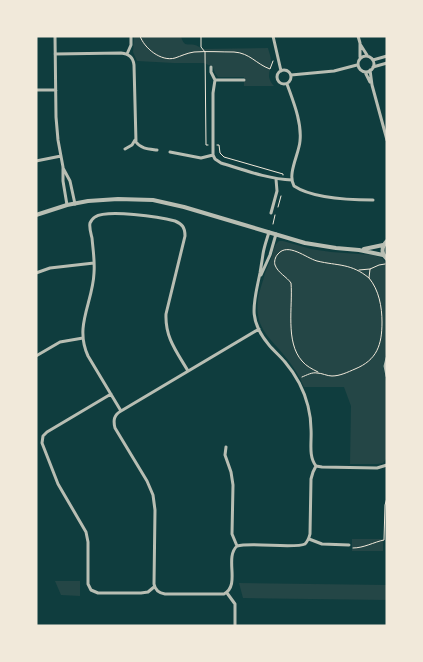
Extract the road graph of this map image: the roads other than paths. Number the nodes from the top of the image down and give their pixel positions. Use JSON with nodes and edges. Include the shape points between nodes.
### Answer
{"nodes":[{"id":1,"x":55,"y":36,"type":"edge"},
{"id":2,"x":131,"y":36,"type":"edge"},
{"id":3,"x":273,"y":36,"type":"edge"},
{"id":4,"x":358,"y":36,"type":"edge"},
{"id":5,"x":360,"y":43,"type":"junction"},
{"id":6,"x":55,"y":54,"type":"junction"},
{"id":7,"x":128,"y":54,"type":"junction"},
{"id":8,"x":367,"y":56,"type":"junction"},
{"id":9,"x":387,"y":56,"type":"edge"},
{"id":10,"x":360,"y":57,"type":"junction"},
{"id":11,"x":373,"y":60,"type":"junction"},
{"id":12,"x":387,"y":63,"type":"edge"},
{"id":13,"x":358,"y":65,"type":"junction"},
{"id":14,"x":210,"y":67,"type":"dead end"},
{"id":15,"x":372,"y":68,"type":"junction"},
{"id":16,"x":281,"y":71,"type":"junction"},
{"id":17,"x":364,"y":72,"type":"junction"},
{"id":18,"x":291,"y":75,"type":"junction"},
{"id":19,"x":215,"y":80,"type":"junction"},
{"id":20,"x":244,"y":80,"type":"dead end"},
{"id":21,"x":287,"y":84,"type":"junction"},
{"id":22,"x":372,"y":85,"type":"junction"},
{"id":23,"x":36,"y":90,"type":"edge"},
{"id":24,"x":56,"y":90,"type":"junction"},
{"id":25,"x":135,"y":140,"type":"junction"},
{"id":26,"x":387,"y":140,"type":"edge"},
{"id":27,"x":124,"y":149,"type":"dead end"},
{"id":28,"x":157,"y":150,"type":"dead end"},
{"id":29,"x":170,"y":152,"type":"dead end"},
{"id":30,"x":60,"y":156,"type":"junction"},
{"id":31,"x":213,"y":156,"type":"junction"},
{"id":32,"x":36,"y":161,"type":"edge"},
{"id":33,"x":63,"y":168,"type":"junction"},
{"id":34,"x":276,"y":179,"type":"junction"},
{"id":35,"x":292,"y":180,"type":"junction"},
{"id":36,"x":373,"y":200,"type":"dead end"},
{"id":37,"x":75,"y":204,"type":"junction"},
{"id":38,"x":68,"y":205,"type":"junction"},
{"id":39,"x":271,"y":213,"type":"dead end"},
{"id":40,"x":36,"y":215,"type":"edge"},
{"id":41,"x":269,"y":232,"type":"junction"},
{"id":42,"x":276,"y":234,"type":"junction"},
{"id":43,"x":387,"y":241,"type":"edge"},
{"id":44,"x":383,"y":245,"type":"junction"},
{"id":45,"x":359,"y":250,"type":"junction"},
{"id":46,"x":383,"y":255,"type":"junction"},
{"id":47,"x":387,"y":259,"type":"edge"},
{"id":48,"x":94,"y":263,"type":"junction"},
{"id":49,"x":36,"y":273,"type":"edge"},
{"id":50,"x":258,"y":282,"type":"junction"},
{"id":51,"x":259,"y":329,"type":"junction"},
{"id":52,"x":83,"y":338,"type":"junction"},
{"id":53,"x":36,"y":356,"type":"edge"},
{"id":54,"x":387,"y":358,"type":"edge"},
{"id":55,"x":188,"y":371,"type":"junction"},
{"id":56,"x":387,"y":376,"type":"edge"},
{"id":57,"x":111,"y":394,"type":"junction"},
{"id":58,"x":121,"y":411,"type":"junction"},
{"id":59,"x":226,"y":447,"type":"dead end"},
{"id":60,"x":387,"y":465,"type":"edge"},
{"id":61,"x":316,"y":466,"type":"junction"},
{"id":62,"x":309,"y":540,"type":"junction"},
{"id":63,"x":348,"y":545,"type":"road end"},
{"id":64,"x":237,"y":546,"type":"junction"},
{"id":65,"x":154,"y":587,"type":"junction"},
{"id":66,"x":227,"y":593,"type":"junction"},
{"id":67,"x":235,"y":626,"type":"edge"}],
"edges":[{"from":1,"to":6,"type":"street"},
{"from":2,"to":7,"type":"street"},
{"from":3,"to":16,"type":"street"},
{"from":4,"to":5,"type":"street"},
{"from":5,"to":8,"type":"street"},
{"from":5,"to":10,"type":"street"},
{"from":6,"to":7,"type":"street"},
{"from":6,"to":24,"type":"street"},
{"from":7,"to":25,"type":"street","via":[[134,62]]},
{"from":8,"to":10,"type":"street"},
{"from":8,"to":11,"type":"street"},
{"from":9,"to":11,"type":"street"},
{"from":10,"to":13,"type":"street"},
{"from":11,"to":15,"type":"street"},
{"from":12,"to":15,"type":"street"},
{"from":13,"to":17,"type":"street"},
{"from":13,"to":18,"type":"street"},
{"from":14,"to":19,"type":"street"},
{"from":15,"to":17,"type":"street"},
{"from":15,"to":22,"type":"street"},
{"from":16,"to":18,"type":"street","via":[[288,71]]},
{"from":16,"to":21,"type":"street","via":[[277,79]]},
{"from":17,"to":22,"type":"street"},
{"from":18,"to":21,"type":"street"},
{"from":19,"to":20,"type":"street"},
{"from":19,"to":31,"type":"street","via":[[212,93]]},
{"from":21,"to":35,"type":"street","via":[[300,136]]},
{"from":22,"to":26,"type":"street"},
{"from":23,"to":24,"type":"street"},
{"from":24,"to":30,"type":"street"},
{"from":25,"to":27,"type":"street","via":[[132,146]]},
{"from":25,"to":28,"type":"street","via":[[141,147]]},
{"from":29,"to":31,"type":"street","via":[[201,158]]},
{"from":30,"to":32,"type":"street"},
{"from":30,"to":33,"type":"street"},
{"from":31,"to":34,"type":"street","via":[[221,163]]},
{"from":33,"to":37,"type":"street","via":[[70,181]]},
{"from":33,"to":38,"type":"street"},
{"from":34,"to":35,"type":"street"},
{"from":34,"to":39,"type":"street"},
{"from":35,"to":36,"type":"street","via":[[294,186],[322,195]]},
{"from":37,"to":38,"type":"street"},
{"from":37,"to":41,"type":"street","via":[[103,200],[153,200]]},
{"from":38,"to":40,"type":"street"},
{"from":41,"to":42,"type":"street"},
{"from":41,"to":50,"type":"street"},
{"from":42,"to":45,"type":"street","via":[[305,243]]},
{"from":42,"to":50,"type":"street"},
{"from":43,"to":44,"type":"street"},
{"from":44,"to":45,"type":"street"},
{"from":44,"to":46,"type":"street"},
{"from":45,"to":46,"type":"street"},
{"from":46,"to":47,"type":"street"},
{"from":48,"to":49,"type":"street","via":[[50,268]]},
{"from":48,"to":52,"type":"street"},
{"from":48,"to":55,"type":"street","via":[[90,225],[95,216],[145,215],[175,220],[182,225],[184,236],[165,321],[168,336]]},
{"from":50,"to":51,"type":"street","via":[[254,308]]},
{"from":51,"to":55,"type":"street"},
{"from":51,"to":61,"type":"street","via":[[301,388],[308,406],[311,457]]},
{"from":52,"to":53,"type":"street","via":[[60,342]]},
{"from":52,"to":57,"type":"street","via":[[88,356]]},
{"from":54,"to":56,"type":"street"},
{"from":55,"to":58,"type":"street"},
{"from":57,"to":58,"type":"street"},
{"from":57,"to":65,"type":"street","via":[[47,432],[40,442],[55,477],[86,532],[91,590],[141,594]]},
{"from":58,"to":65,"type":"street","via":[[114,418],[115,428],[148,481],[153,495]]},
{"from":59,"to":64,"type":"street","via":[[233,485],[232,534]]},
{"from":60,"to":61,"type":"street","via":[[378,468]]},
{"from":61,"to":62,"type":"street","via":[[311,476]]},
{"from":62,"to":63,"type":"street","via":[[319,544]]},
{"from":62,"to":64,"type":"street","via":[[301,545]]},
{"from":64,"to":66,"type":"street","via":[[232,552],[231,585]]},
{"from":65,"to":66,"type":"street","via":[[165,594]]},
{"from":66,"to":67,"type":"street","via":[[235,604]]}]}
